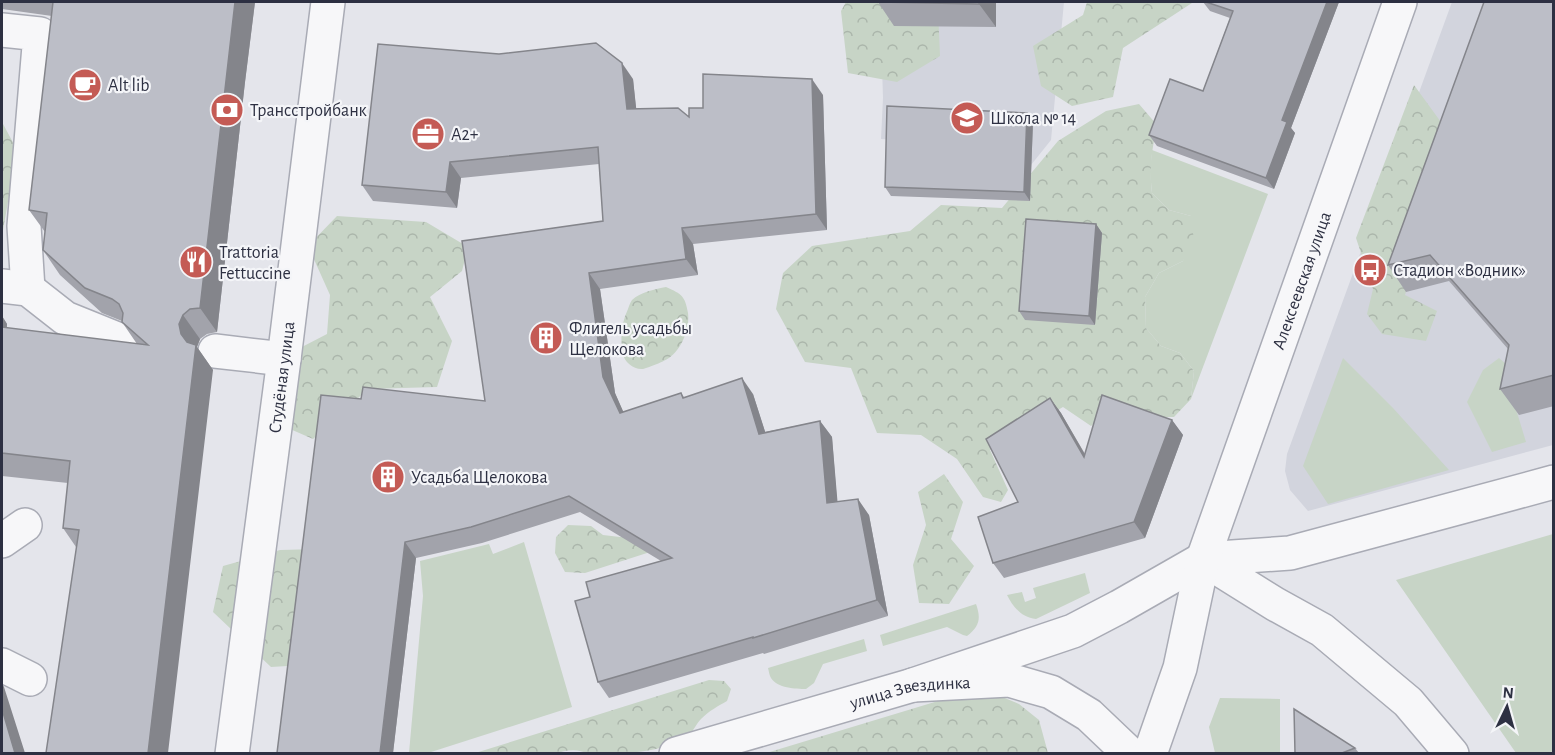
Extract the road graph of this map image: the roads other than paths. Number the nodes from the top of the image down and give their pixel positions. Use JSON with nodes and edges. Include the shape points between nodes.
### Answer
{"nodes":[{"id":1,"x":328,"y":2,"type":"edge"},
{"id":2,"x":1400,"y":2,"type":"edge"},
{"id":3,"x":2,"y":30,"type":"edge"},
{"id":4,"x":15,"y":287,"type":"edge"},
{"id":5,"x":122,"y":341,"type":"edge"},
{"id":6,"x":215,"y":351,"type":"dead end"},
{"id":7,"x":284,"y":359,"type":"junction"},
{"id":8,"x":1554,"y":482,"type":"edge"},
{"id":9,"x":1203,"y":559,"type":"junction"},
{"id":10,"x":913,"y":685,"type":"junction"},
{"id":11,"x":232,"y":753,"type":"edge"},
{"id":12,"x":676,"y":753,"type":"edge"},
{"id":13,"x":1130,"y":753,"type":"edge"},
{"id":14,"x":1150,"y":753,"type":"edge"},
{"id":15,"x":1452,"y":753,"type":"edge"}],
"edges":[{"from":1,"to":7,"type":"street","name":"Студёная улица"},
{"from":2,"to":9,"type":"street","name":"Алексеевская улица"},
{"from":3,"to":4,"type":"street","via":[[40,34]]},
{"from":4,"to":5,"type":"street","via":[[65,318]]},
{"from":6,"to":7,"type":"street"},
{"from":7,"to":11,"type":"street","name":"Студёная улица"},
{"from":8,"to":9,"type":"street","via":[[1290,553]]},
{"from":9,"to":10,"type":"street","via":[[1072,631]]},
{"from":9,"to":14,"type":"street","name":"Алексеевская улица","via":[[1180,668]]},
{"from":9,"to":15,"type":"street","via":[[1322,630],[1408,702]]},
{"from":10,"to":12,"type":"street","name":"улица Звездинка"},
{"from":10,"to":13,"type":"street","name":"улица Звездинка","via":[[1009,680],[1051,692],[1089,715]]}]}
